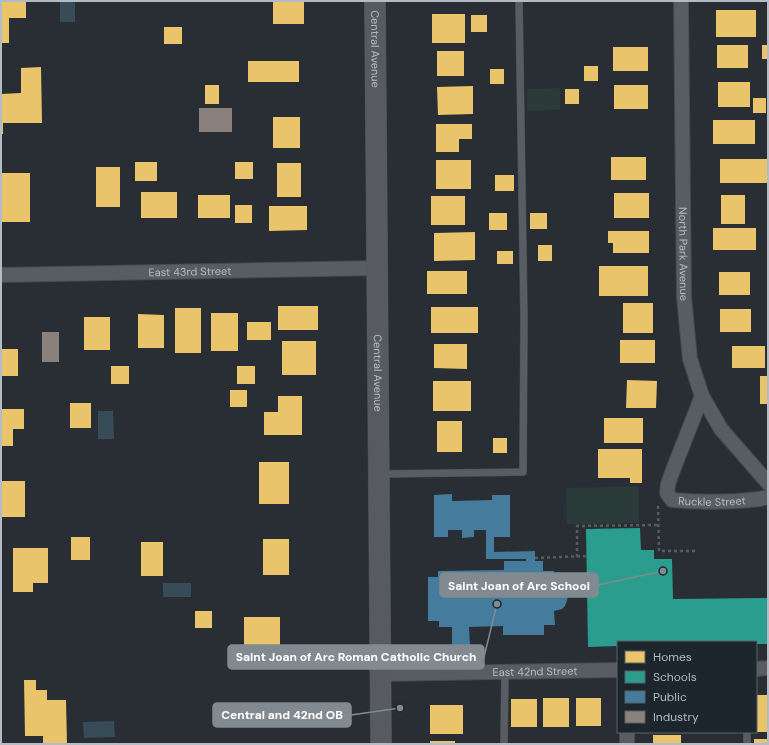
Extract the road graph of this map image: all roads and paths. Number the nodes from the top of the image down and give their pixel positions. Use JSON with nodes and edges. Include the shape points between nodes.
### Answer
{"nodes":[{"id":1,"x":375,"y":1,"type":"edge"},
{"id":2,"x":519,"y":1,"type":"edge"},
{"id":3,"x":681,"y":1,"type":"edge"},
{"id":4,"x":378,"y":268,"type":"junction"},
{"id":5,"x":1,"y":274,"type":"edge"},
{"id":6,"x":702,"y":396,"type":"junction"},
{"id":7,"x":380,"y":474,"type":"junction"},
{"id":8,"x":768,"y":483,"type":"edge"},
{"id":9,"x":768,"y":497,"type":"edge"},
{"id":10,"x":658,"y":506,"type":"dead end"},
{"id":11,"x":658,"y":524,"type":"junction"},
{"id":12,"x":695,"y":551,"type":"dead end"},
{"id":13,"x":587,"y":556,"type":"dead end"},
{"id":14,"x":577,"y":557,"type":"junction"},
{"id":15,"x":536,"y":558,"type":"dead end"},
{"id":16,"x":768,"y":668,"type":"edge"},
{"id":17,"x":757,"y":669,"type":"edge"},
{"id":18,"x":617,"y":670,"type":"edge"},
{"id":19,"x":505,"y":672,"type":"junction"},
{"id":20,"x":381,"y":674,"type":"junction"},
{"id":21,"x":627,"y":733,"type":"edge"},
{"id":22,"x":747,"y":733,"type":"edge"},
{"id":23,"x":381,"y":744,"type":"edge"},
{"id":24,"x":504,"y":744,"type":"edge"},
{"id":25,"x":627,"y":744,"type":"edge"},
{"id":26,"x":747,"y":744,"type":"edge"}],
"edges":[{"from":1,"to":4,"type":"main road","name":"Central Avenue"},
{"from":2,"to":7,"type":"lane","via":[[524,318],[523,472]]},
{"from":3,"to":6,"type":"street","name":"North Park Avenue","via":[[685,310],[690,359]]},
{"from":4,"to":5,"type":"street","name":"East 43rd Street"},
{"from":4,"to":7,"type":"main road","name":"Central Avenue"},
{"from":6,"to":8,"type":"street","name":"North Park Avenue","via":[[722,429]]},
{"from":6,"to":9,"type":"street","name":"Ruckle Street","via":[[673,470],[667,493],[672,500],[684,501],[718,502]]},
{"from":7,"to":20,"type":"main road","name":"Central Avenue"},
{"from":10,"to":11,"type":"path"},
{"from":11,"to":12,"type":"path","via":[[659,552]]},
{"from":11,"to":14,"type":"path","via":[[577,526]]},
{"from":13,"to":14,"type":"path"},
{"from":14,"to":15,"type":"path"},
{"from":16,"to":17,"type":"street"},
{"from":18,"to":19,"type":"street","name":"East 42nd Street"},
{"from":19,"to":20,"type":"street","name":"East 42nd Street"},
{"from":19,"to":24,"type":"lane"},
{"from":20,"to":23,"type":"main road","name":"Central Avenue"},
{"from":21,"to":25,"type":"street"},
{"from":22,"to":26,"type":"lane"}]}
